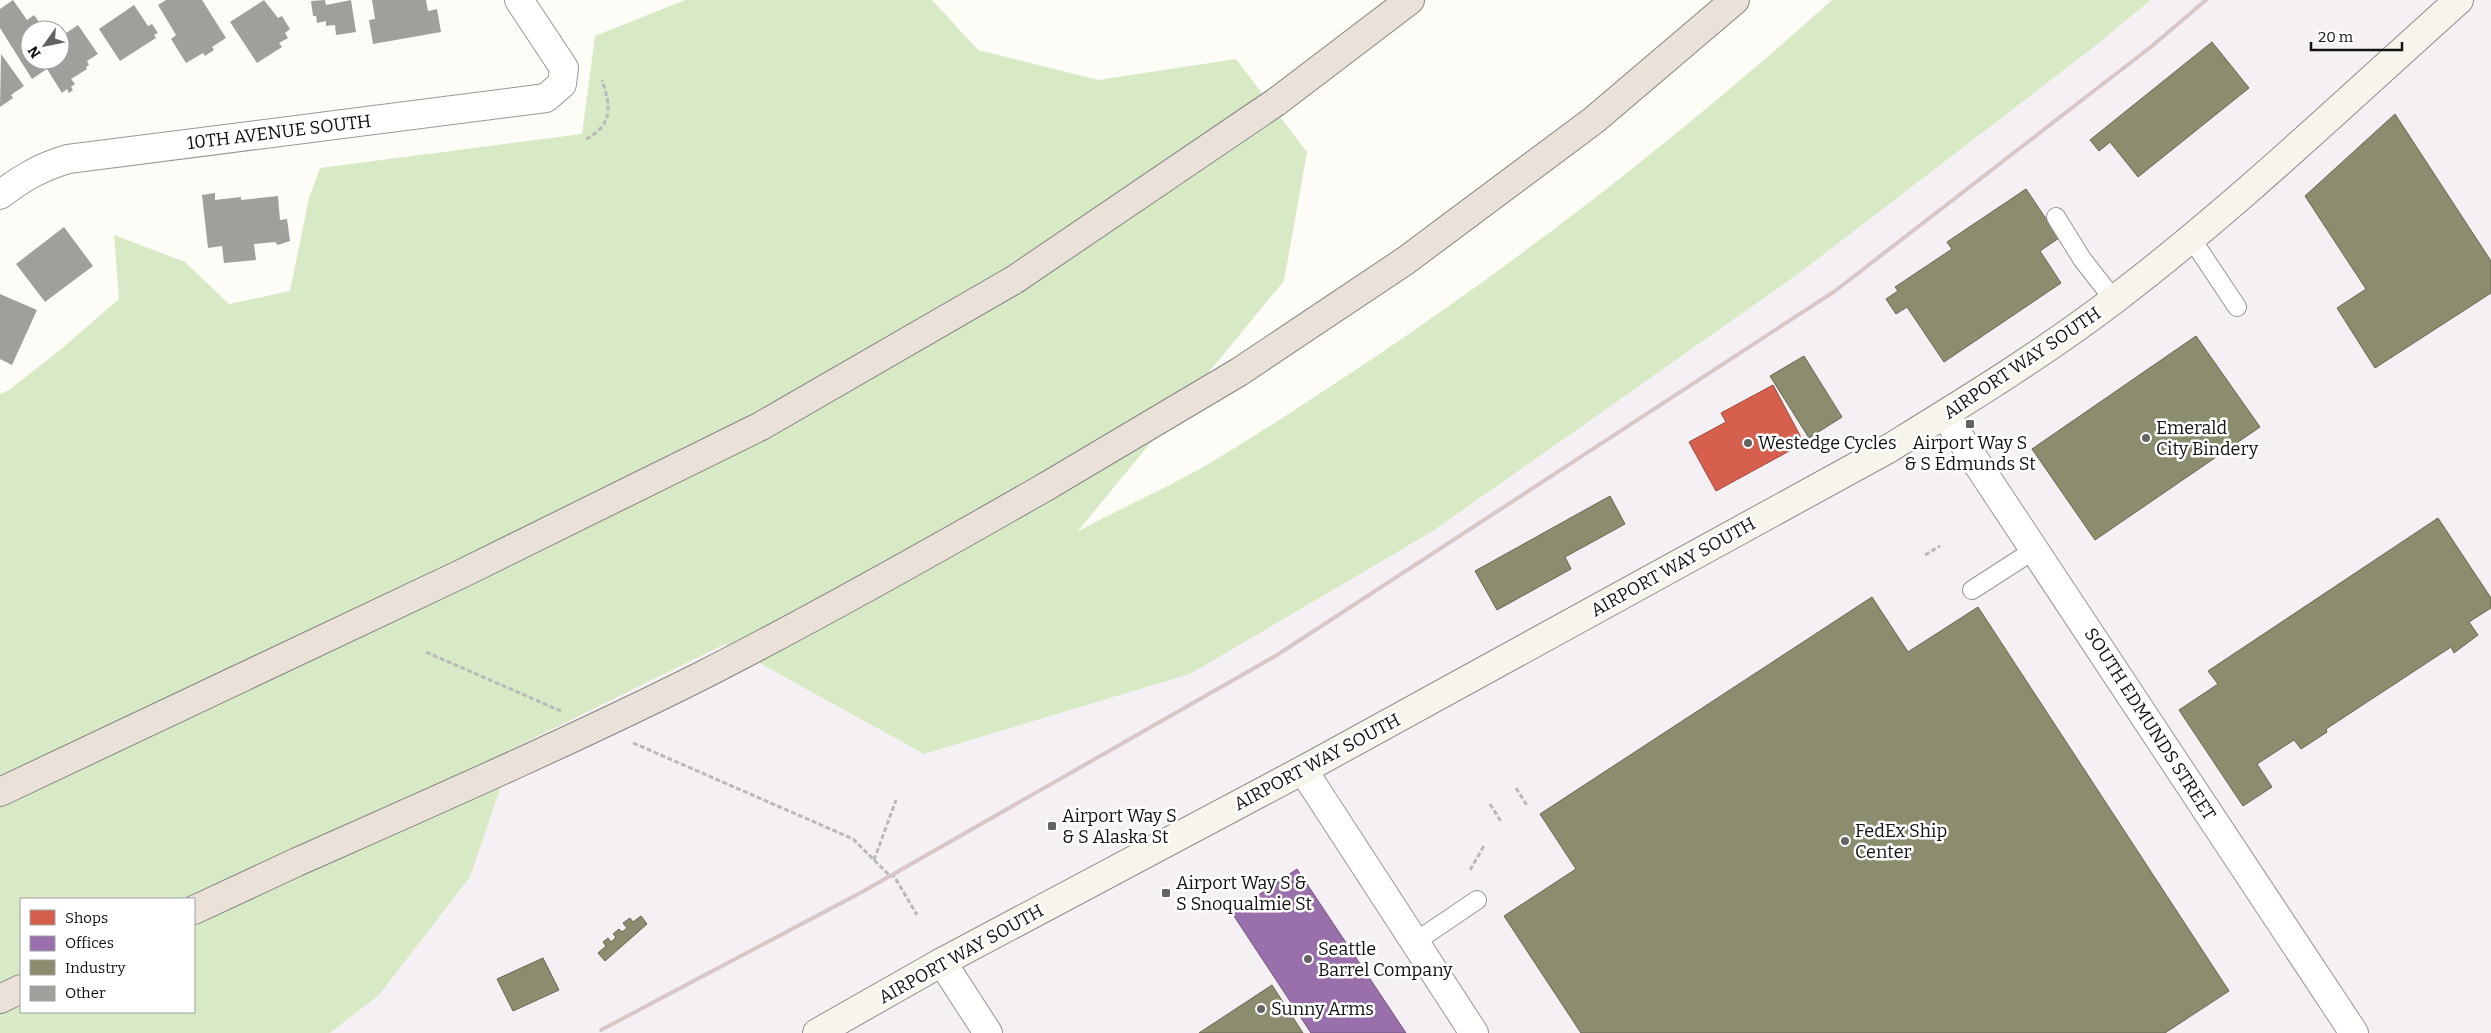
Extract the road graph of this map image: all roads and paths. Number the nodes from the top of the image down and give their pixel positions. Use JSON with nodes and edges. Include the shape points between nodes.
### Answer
{"nodes":[{"id":1,"x":519,"y":0,"type":"edge"},
{"id":2,"x":1410,"y":0,"type":"edge"},
{"id":3,"x":1735,"y":0,"type":"edge"},
{"id":4,"x":2460,"y":0,"type":"edge"},
{"id":5,"x":602,"y":80,"type":"dead end"},
{"id":6,"x":586,"y":139,"type":"dead end"},
{"id":7,"x":0,"y":195,"type":"edge"},
{"id":8,"x":2056,"y":217,"type":"dead end"},
{"id":9,"x":2191,"y":238,"type":"junction"},
{"id":10,"x":2114,"y":300,"type":"junction"},
{"id":11,"x":2237,"y":307,"type":"dead end"},
{"id":12,"x":1945,"y":415,"type":"junction"},
{"id":13,"x":1940,"y":546,"type":"dead end"},
{"id":14,"x":2034,"y":550,"type":"junction"},
{"id":15,"x":1925,"y":555,"type":"dead end"},
{"id":16,"x":1972,"y":590,"type":"dead end"},
{"id":17,"x":426,"y":652,"type":"dead end"},
{"id":18,"x":562,"y":712,"type":"dead end"},
{"id":19,"x":626,"y":740,"type":"dead end"},
{"id":20,"x":1303,"y":770,"type":"junction"},
{"id":21,"x":1516,"y":788,"type":"dead end"},
{"id":22,"x":0,"y":792,"type":"edge"},
{"id":23,"x":896,"y":800,"type":"dead end"},
{"id":24,"x":1490,"y":804,"type":"dead end"},
{"id":25,"x":1528,"y":807,"type":"dead end"},
{"id":26,"x":1502,"y":823,"type":"dead end"},
{"id":27,"x":1484,"y":844,"type":"dead end"},
{"id":28,"x":874,"y":860,"type":"junction"},
{"id":29,"x":1470,"y":870,"type":"dead end"},
{"id":30,"x":1477,"y":900,"type":"dead end"},
{"id":31,"x":195,"y":910,"type":"edge"},
{"id":32,"x":917,"y":915,"type":"dead end"},
{"id":33,"x":1415,"y":942,"type":"junction"},
{"id":34,"x":942,"y":962,"type":"junction"},
{"id":35,"x":20,"y":989,"type":"edge"},
{"id":36,"x":0,"y":999,"type":"edge"},
{"id":37,"x":817,"y":1033,"type":"edge"},
{"id":38,"x":988,"y":1033,"type":"edge"},
{"id":39,"x":1474,"y":1033,"type":"edge"},
{"id":40,"x":2354,"y":1033,"type":"edge"}],
"edges":[{"from":1,"to":7,"type":"street","name":"10TH AVENUE SOUTH","via":[[564,68],[562,84],[546,98],[68,159],[43,166]]},
{"from":2,"to":22,"type":"highway","via":[[1276,102],[1014,280],[760,426],[461,574]]},
{"from":3,"to":31,"type":"highway","bridge":true,"via":[[1594,120],[1405,260],[1239,372],[1047,486],[898,572],[699,677],[536,755]]},
{"from":4,"to":9,"type":"main road","name":"AIRPORT WAY SOUTH"},
{"from":5,"to":6,"type":"path","via":[[609,100],[605,123]]},
{"from":8,"to":10,"type":"lane","via":[[2082,259]]},
{"from":9,"to":10,"type":"main road","name":"AIRPORT WAY SOUTH"},
{"from":9,"to":11,"type":"lane"},
{"from":10,"to":12,"type":"main road","name":"AIRPORT WAY SOUTH"},
{"from":12,"to":14,"type":"street","name":"SOUTH EDMUNDS STREET"},
{"from":12,"to":20,"type":"main road","name":"AIRPORT WAY SOUTH"},
{"from":13,"to":15,"type":"path"},
{"from":14,"to":16,"type":"lane"},
{"from":14,"to":40,"type":"street","name":"SOUTH EDMUNDS STREET"},
{"from":17,"to":18,"type":"path"},
{"from":19,"to":28,"type":"path","via":[[853,840]]},
{"from":20,"to":33,"type":"street"},
{"from":20,"to":34,"type":"main road","name":"AIRPORT WAY SOUTH"},
{"from":21,"to":25,"type":"path"},
{"from":23,"to":28,"type":"path"},
{"from":24,"to":26,"type":"path"},
{"from":27,"to":29,"type":"path"},
{"from":28,"to":32,"type":"path","via":[[894,876]]},
{"from":30,"to":33,"type":"lane"},
{"from":33,"to":39,"type":"street"},
{"from":34,"to":37,"type":"main road","name":"AIRPORT WAY SOUTH"},
{"from":34,"to":38,"type":"street"},
{"from":35,"to":36,"type":"highway"}]}
